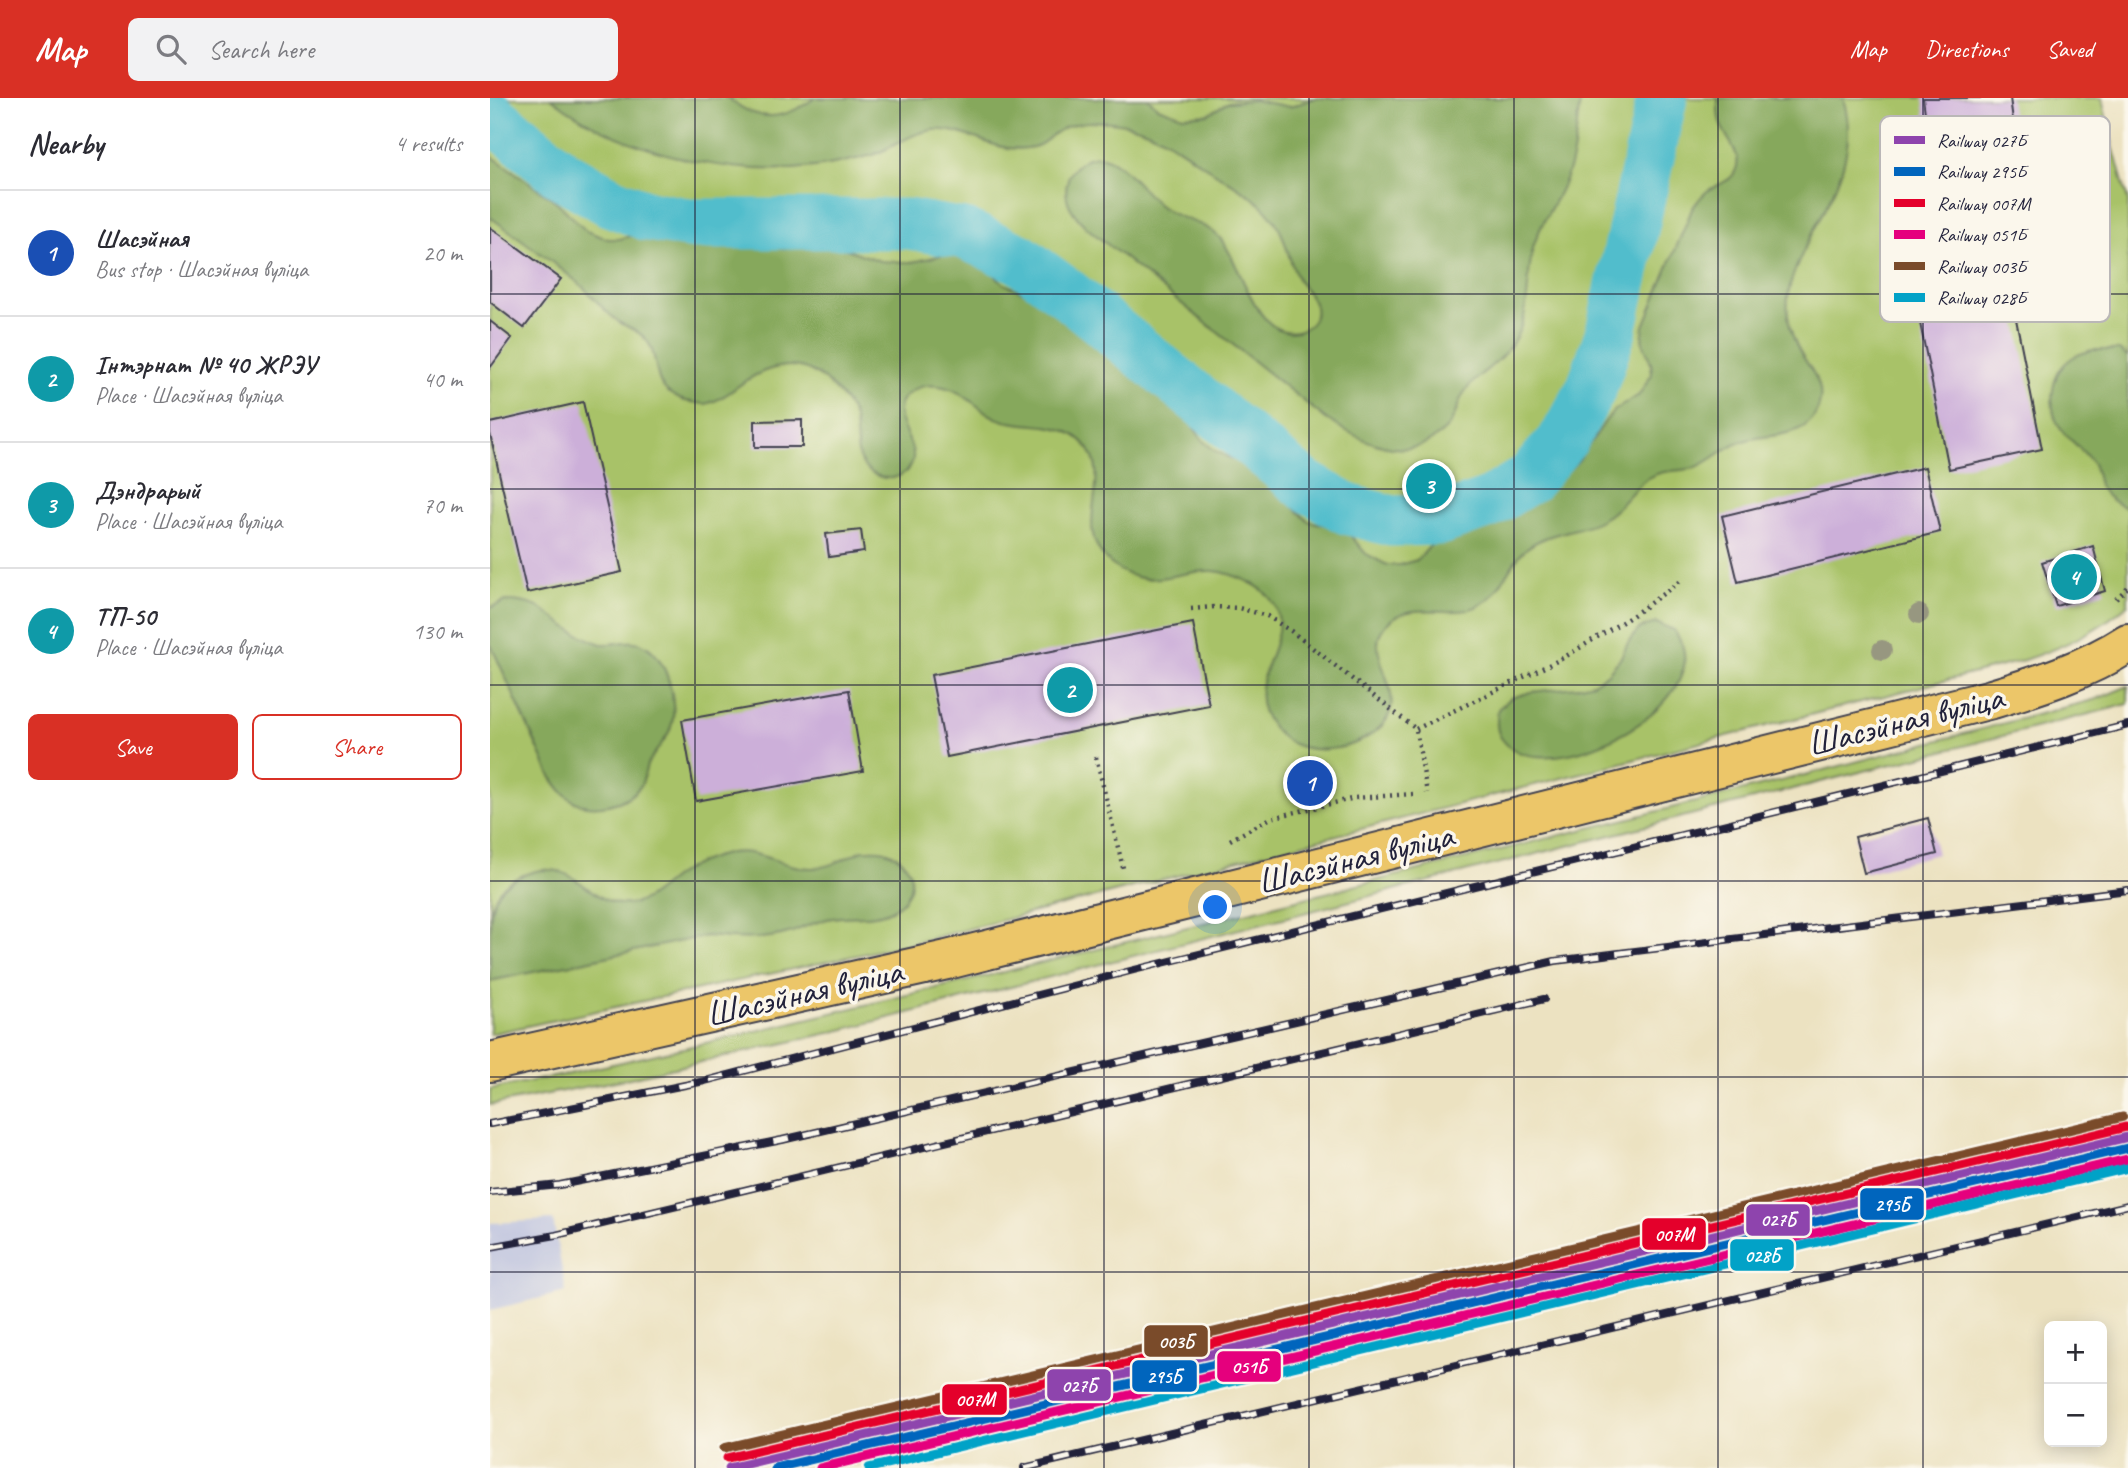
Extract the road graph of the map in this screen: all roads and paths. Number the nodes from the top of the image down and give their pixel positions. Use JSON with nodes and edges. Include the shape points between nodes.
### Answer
{"nodes":[{"id":1,"x":1681,"y":581,"type":"dead end"},
{"id":2,"x":1191,"y":609,"type":"dead end"},
{"id":3,"x":2128,"y":643,"type":"edge"},
{"id":4,"x":1416,"y":729,"type":"junction"},
{"id":5,"x":1096,"y":757,"type":"dead end"},
{"id":6,"x":1427,"y":793,"type":"dead end"},
{"id":7,"x":1124,"y":873,"type":"dead end"},
{"id":8,"x":490,"y":1062,"type":"edge"}],
"edges":[{"from":1,"to":4,"type":"path","via":[[1574,652]]},
{"from":2,"to":4,"type":"path","via":[[1239,608],[1267,616]]},
{"from":3,"to":8,"type":"main road","name":"Шасэйная вуліца","via":[[2069,674],[1966,705],[947,960]]},
{"from":4,"to":6,"type":"path"},
{"from":5,"to":7,"type":"path"}]}
